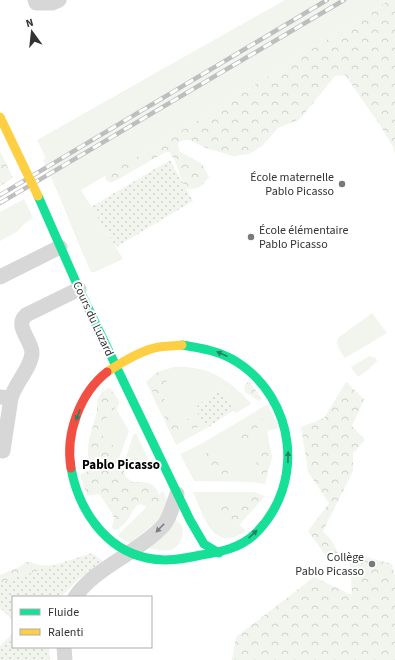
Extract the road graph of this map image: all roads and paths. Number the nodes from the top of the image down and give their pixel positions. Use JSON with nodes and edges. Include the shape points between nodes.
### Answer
{"nodes":[{"id":1,"x":35,"y":0,"type":"edge"},
{"id":2,"x":59,"y":0,"type":"edge"},
{"id":3,"x":0,"y":117,"type":"edge"},
{"id":4,"x":60,"y":247,"type":"junction"},
{"id":5,"x":0,"y":277,"type":"edge"},
{"id":6,"x":79,"y":289,"type":"junction"},
{"id":7,"x":116,"y":367,"type":"junction"},
{"id":8,"x":5,"y":397,"type":"edge"},
{"id":9,"x":3,"y":451,"type":"dead end"},
{"id":10,"x":177,"y":494,"type":"junction"},
{"id":11,"x":190,"y":520,"type":"junction"},
{"id":12,"x":131,"y":553,"type":"junction"},
{"id":13,"x":219,"y":553,"type":"junction"},
{"id":14,"x":169,"y":560,"type":"junction"},
{"id":15,"x":76,"y":596,"type":"edge"},
{"id":16,"x":64,"y":648,"type":"edge"},
{"id":17,"x":65,"y":660,"type":"edge"}],
"edges":[{"from":1,"to":2,"type":"street","via":[[52,3]]},
{"from":3,"to":4,"type":"street","name":"Cours du Luzard","bridge":true},
{"from":4,"to":5,"type":"street"},
{"from":4,"to":6,"type":"street","name":"Cours du Luzard"},
{"from":6,"to":7,"type":"street","name":"Cours du Luzard"},
{"from":6,"to":8,"type":"street","via":[[23,318],[22,327],[32,351],[30,361],[13,391]]},
{"from":7,"to":10,"type":"street","name":"Cours du Luzard"},
{"from":7,"to":12,"type":"street","one_way":true,"via":[[98,382],[77,414],[69,451],[70,470],[83,507],[95,525]]},
{"from":13,"to":7,"type":"street","one_way":true,"via":[[244,542],[257,531],[268,519],[281,495],[286,476],[288,439],[272,396],[243,366],[215,351],[200,347],[182,345],[156,348]]},
{"from":8,"to":9,"type":"street"},
{"from":10,"to":11,"type":"street","name":"Cours du Luzard"},
{"from":10,"to":12,"type":"street","one_way":true,"via":[[163,526]]},
{"from":11,"to":13,"type":"street","name":"Cours du Luzard","via":[[208,549]]},
{"from":11,"to":14,"type":"street","name":"Cours du Luzard","via":[[193,540],[190,547]]},
{"from":12,"to":14,"type":"street","via":[[152,559]]},
{"from":12,"to":15,"type":"street","via":[[95,576]]},
{"from":13,"to":14,"type":"street"},
{"from":16,"to":17,"type":"street"}]}
